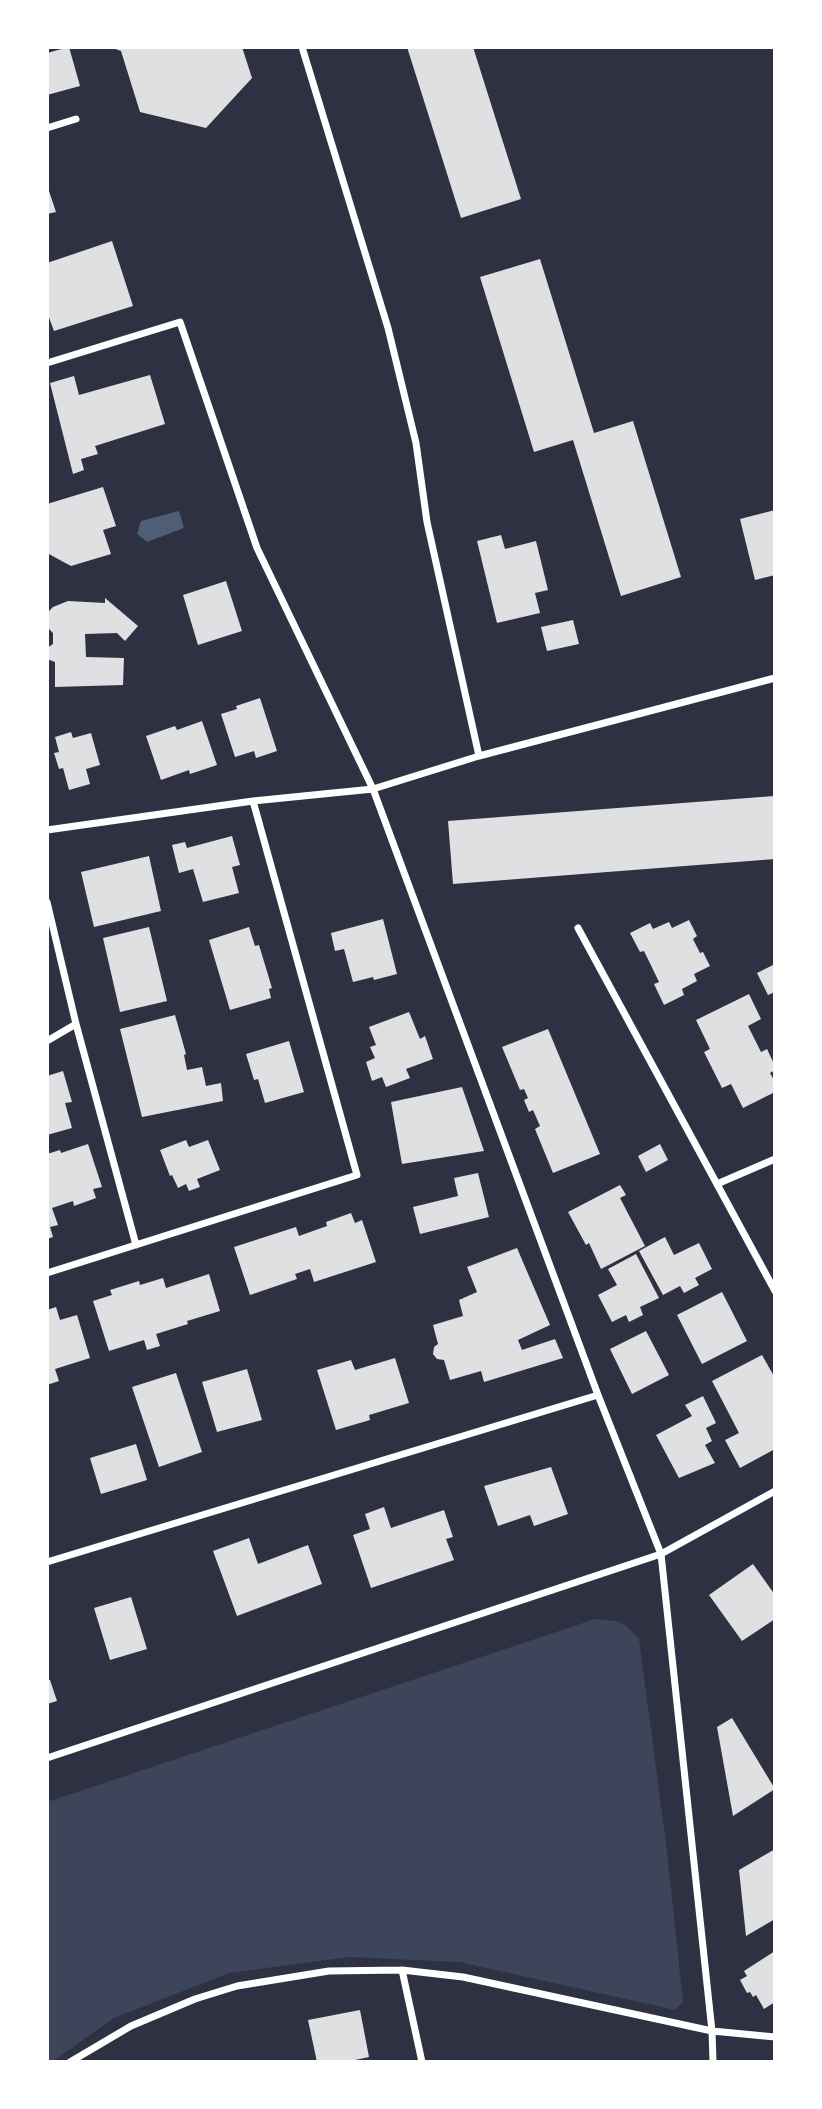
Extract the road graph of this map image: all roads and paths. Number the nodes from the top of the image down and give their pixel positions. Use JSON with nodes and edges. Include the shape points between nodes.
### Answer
{"nodes":[{"id":1,"x":302,"y":47,"type":"edge"},
{"id":2,"x":76,"y":119,"type":"dead end"},
{"id":3,"x":47,"y":128,"type":"edge"},
{"id":4,"x":47,"y":363,"type":"edge"},
{"id":5,"x":775,"y":678,"type":"edge"},
{"id":6,"x":479,"y":757,"type":"junction"},
{"id":7,"x":373,"y":789,"type":"junction"},
{"id":8,"x":253,"y":801,"type":"junction"},
{"id":9,"x":47,"y":830,"type":"edge"},
{"id":10,"x":47,"y":902,"type":"edge"},
{"id":11,"x":578,"y":928,"type":"dead end"},
{"id":12,"x":76,"y":1024,"type":"junction"},
{"id":13,"x":47,"y":1041,"type":"edge"},
{"id":14,"x":775,"y":1158,"type":"edge"},
{"id":15,"x":717,"y":1184,"type":"junction"},
{"id":16,"x":136,"y":1245,"type":"junction"},
{"id":17,"x":47,"y":1273,"type":"edge"},
{"id":18,"x":775,"y":1291,"type":"edge"},
{"id":19,"x":598,"y":1395,"type":"junction"},
{"id":20,"x":775,"y":1491,"type":"edge"},
{"id":21,"x":661,"y":1554,"type":"junction"},
{"id":22,"x":47,"y":1562,"type":"edge"},
{"id":23,"x":47,"y":1758,"type":"edge"},
{"id":24,"x":402,"y":1970,"type":"junction"},
{"id":25,"x":712,"y":2031,"type":"junction"},
{"id":26,"x":775,"y":2037,"type":"edge"},
{"id":27,"x":70,"y":2062,"type":"edge"},
{"id":28,"x":422,"y":2062,"type":"edge"},
{"id":29,"x":713,"y":2062,"type":"edge"}],
"edges":[{"from":1,"to":6,"type":"street","via":[[388,328],[416,443],[427,522]]},
{"from":2,"to":3,"type":"street"},
{"from":4,"to":7,"type":"street","via":[[180,322],[257,548]]},
{"from":5,"to":6,"type":"street"},
{"from":6,"to":7,"type":"street"},
{"from":7,"to":8,"type":"street"},
{"from":7,"to":19,"type":"street"},
{"from":8,"to":9,"type":"street"},
{"from":8,"to":16,"type":"street","via":[[357,1175]]},
{"from":10,"to":12,"type":"street"},
{"from":11,"to":15,"type":"street"},
{"from":12,"to":13,"type":"street"},
{"from":12,"to":16,"type":"street"},
{"from":14,"to":15,"type":"street"},
{"from":15,"to":18,"type":"street"},
{"from":16,"to":17,"type":"street"},
{"from":19,"to":21,"type":"street"},
{"from":19,"to":22,"type":"street"},
{"from":20,"to":21,"type":"street"},
{"from":21,"to":23,"type":"street"},
{"from":21,"to":25,"type":"street"},
{"from":24,"to":25,"type":"street","via":[[463,1977]]},
{"from":24,"to":27,"type":"street","via":[[329,1971],[237,1986],[131,2026]]},
{"from":24,"to":28,"type":"street"},
{"from":25,"to":26,"type":"street"},
{"from":25,"to":29,"type":"street"}]}
